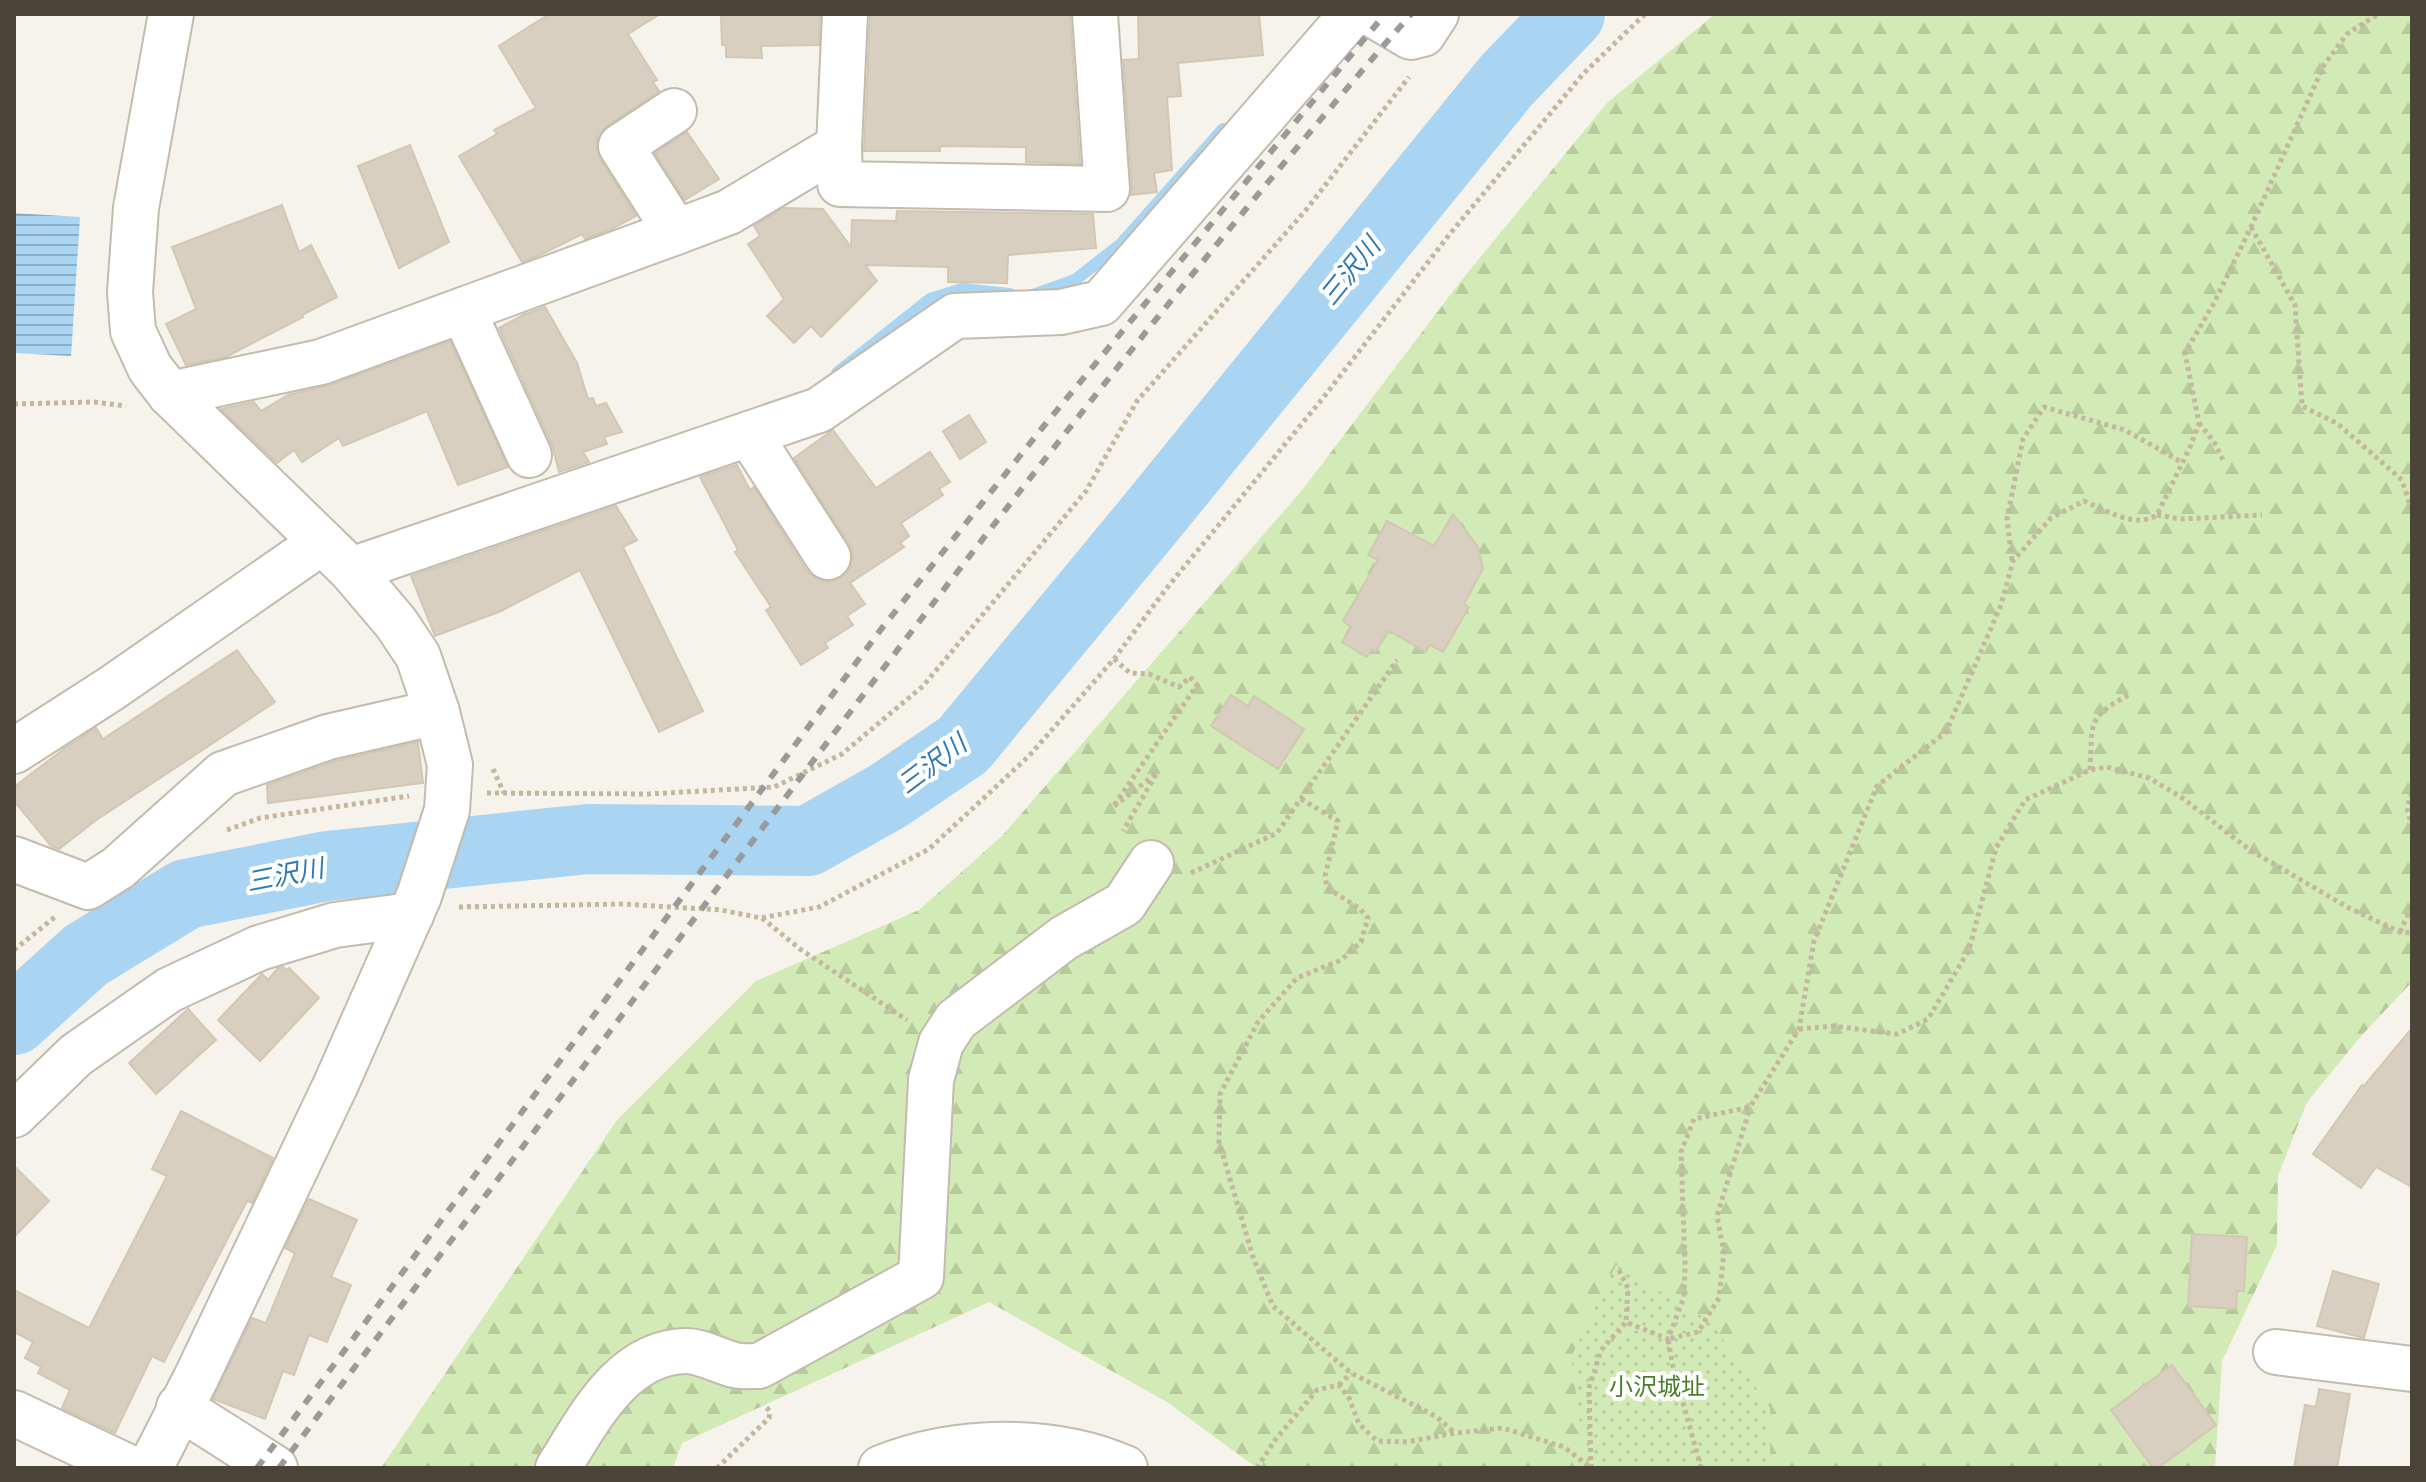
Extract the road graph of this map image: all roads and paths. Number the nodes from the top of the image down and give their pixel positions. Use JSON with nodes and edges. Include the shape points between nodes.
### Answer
{"nodes":[{"id":1,"x":171,"y":14,"type":"edge"},
{"id":2,"x":845,"y":14,"type":"edge"},
{"id":3,"x":1095,"y":14,"type":"edge"},
{"id":4,"x":1352,"y":14,"type":"edge"},
{"id":5,"x":1372,"y":14,"type":"edge"},
{"id":6,"x":1645,"y":14,"type":"edge"},
{"id":7,"x":2378,"y":14,"type":"edge"},
{"id":8,"x":1426,"y":38,"type":"edge"},
{"id":9,"x":674,"y":111,"type":"dead end"},
{"id":10,"x":839,"y":146,"type":"junction"},
{"id":11,"x":2251,"y":227,"type":"junction"},
{"id":12,"x":676,"y":232,"type":"junction"},
{"id":13,"x":463,"y":310,"type":"junction"},
{"id":14,"x":152,"y":400,"type":"junction"},
{"id":15,"x":14,"y":404,"type":"edge"},
{"id":16,"x":2199,"y":423,"type":"junction"},
{"id":17,"x":749,"y":434,"type":"junction"},
{"id":18,"x":529,"y":455,"type":"dead end"},
{"id":19,"x":2224,"y":462,"type":"dead end"},
{"id":20,"x":2183,"y":463,"type":"junction"},
{"id":21,"x":2412,"y":511,"type":"edge"},
{"id":22,"x":2157,"y":515,"type":"junction"},
{"id":23,"x":2262,"y":515,"type":"dead end"},
{"id":24,"x":336,"y":556,"type":"junction"},
{"id":25,"x":828,"y":557,"type":"dead end"},
{"id":26,"x":2013,"y":561,"type":"junction"},
{"id":27,"x":1114,"y":659,"type":"junction"},
{"id":28,"x":1397,"y":660,"type":"dead end"},
{"id":29,"x":2130,"y":694,"type":"dead end"},
{"id":30,"x":437,"y":712,"type":"junction"},
{"id":31,"x":14,"y":751,"type":"edge"},
{"id":32,"x":2090,"y":770,"type":"junction"},
{"id":33,"x":2412,"y":793,"type":"edge"},
{"id":34,"x":1301,"y":799,"type":"junction"},
{"id":35,"x":448,"y":802,"type":"junction"},
{"id":36,"x":2412,"y":826,"type":"edge"},
{"id":37,"x":223,"y":831,"type":"dead end"},
{"id":38,"x":14,"y":859,"type":"edge"},
{"id":39,"x":1150,"y":860,"type":"junction"},
{"id":40,"x":415,"y":905,"type":"junction"},
{"id":41,"x":2412,"y":905,"type":"edge"},
{"id":42,"x":761,"y":918,"type":"junction"},
{"id":43,"x":2400,"y":932,"type":"junction"},
{"id":44,"x":2412,"y":933,"type":"edge"},
{"id":45,"x":1799,"y":1029,"type":"junction"},
{"id":46,"x":941,"y":1043,"type":"junction"},
{"id":47,"x":1750,"y":1107,"type":"junction"},
{"id":48,"x":14,"y":1115,"type":"edge"},
{"id":49,"x":1619,"y":1270,"type":"dead end"},
{"id":50,"x":1626,"y":1322,"type":"junction"},
{"id":51,"x":1668,"y":1339,"type":"junction"},
{"id":52,"x":2276,"y":1352,"type":"dead end"},
{"id":53,"x":2412,"y":1369,"type":"edge"},
{"id":54,"x":1351,"y":1373,"type":"junction"},
{"id":55,"x":1339,"y":1385,"type":"junction"},
{"id":56,"x":759,"y":1401,"type":"dead end"},
{"id":57,"x":179,"y":1407,"type":"junction"},
{"id":58,"x":14,"y":1413,"type":"edge"},
{"id":59,"x":1455,"y":1433,"type":"junction"},
{"id":60,"x":130,"y":1468,"type":"edge"},
{"id":61,"x":150,"y":1468,"type":"edge"},
{"id":62,"x":275,"y":1468,"type":"edge"},
{"id":63,"x":558,"y":1468,"type":"edge"},
{"id":64,"x":717,"y":1468,"type":"edge"},
{"id":65,"x":881,"y":1468,"type":"edge"},
{"id":66,"x":1125,"y":1468,"type":"edge"},
{"id":67,"x":1257,"y":1468,"type":"edge"},
{"id":68,"x":1591,"y":1468,"type":"edge"},
{"id":69,"x":1701,"y":1468,"type":"edge"}],
"edges":[{"from":1,"to":14,"type":"street","via":[[136,208],[130,292],[133,331],[150,368]]},
{"from":2,"to":10,"type":"street"},
{"from":3,"to":10,"type":"street","via":[[1107,189],[840,184]]},
{"from":4,"to":17,"type":"street","via":[[1101,303],[1061,312],[955,316],[819,410]]},
{"from":5,"to":8,"type":"street","via":[[1411,37]]},
{"from":6,"to":27,"type":"path","via":[[1583,74],[1449,235]]},
{"from":7,"to":11,"type":"path","via":[[2347,34],[2324,65]]},
{"from":8,"to":35,"type":"path","via":[[1306,210],[1137,401],[1086,491],[923,686],[842,754],[774,787]]},
{"from":9,"to":12,"type":"street","via":[[621,146]]},
{"from":10,"to":12,"type":"street","via":[[729,212]]},
{"from":11,"to":16,"type":"path","via":[[2185,353]]},
{"from":11,"to":21,"type":"path","via":[[2295,305],[2302,406],[2338,424],[2402,480]]},
{"from":12,"to":13,"type":"street"},
{"from":13,"to":14,"type":"street","via":[[321,362]]},
{"from":13,"to":18,"type":"street"},
{"from":14,"to":15,"type":"path"},
{"from":14,"to":24,"type":"street"},
{"from":16,"to":19,"type":"path"},
{"from":16,"to":20,"type":"path"},
{"from":17,"to":24,"type":"street"},
{"from":17,"to":25,"type":"street"},
{"from":20,"to":22,"type":"path"},
{"from":20,"to":26,"type":"path","via":[[2125,430],[2044,407],[2023,439],[2007,519]]},
{"from":22,"to":23,"type":"path"},
{"from":22,"to":26,"type":"path","via":[[2132,520],[2084,501],[2051,518]]},
{"from":24,"to":30,"type":"street","via":[[418,656]]},
{"from":24,"to":31,"type":"street"},
{"from":26,"to":45,"type":"path","via":[[2001,605],[1946,732],[1877,786],[1814,941]]},
{"from":27,"to":39,"type":"path","via":[[1130,673],[1149,674],[1179,687],[1190,677],[1197,685],[1113,807],[1157,773]]},
{"from":27,"to":42,"type":"path","via":[[1029,756],[929,849],[819,907]]},
{"from":28,"to":34,"type":"path"},
{"from":29,"to":32,"type":"path","via":[[2106,707],[2092,724]]},
{"from":30,"to":35,"type":"street","via":[[450,765]]},
{"from":30,"to":38,"type":"street","via":[[328,737],[223,774],[118,868],[88,887]]},
{"from":32,"to":43,"type":"path","via":[[2107,767],[2149,778],[2250,850]]},
{"from":32,"to":45,"type":"path","via":[[2025,800],[1996,848],[1969,950],[1928,1019],[1897,1034],[1833,1026]]},
{"from":33,"to":36,"type":"path","via":[[2407,808]]},
{"from":34,"to":39,"type":"path","via":[[1277,833]]},
{"from":34,"to":54,"type":"path","via":[[1338,821],[1327,888],[1368,918],[1361,942],[1341,960],[1297,978],[1258,1022],[1220,1094],[1219,1142],[1273,1306]]},
{"from":35,"to":37,"type":"path","via":[[399,797],[260,818]]},
{"from":35,"to":40,"type":"street"},
{"from":39,"to":46,"type":"street","via":[[1124,904],[1064,938],[956,1020]]},
{"from":40,"to":42,"type":"path","via":[[624,904]]},
{"from":40,"to":48,"type":"street","via":[[259,948],[169,990],[76,1055]]},
{"from":40,"to":57,"type":"street","via":[[349,1057]]},
{"from":41,"to":43,"type":"path"},
{"from":42,"to":46,"type":"path"},
{"from":43,"to":44,"type":"path"},
{"from":45,"to":47,"type":"path"},
{"from":46,"to":63,"type":"street","via":[[931,1080],[921,1277],[759,1366],[738,1366],[688,1351],[659,1355],[625,1375],[606,1394]]},
{"from":47,"to":51,"type":"path","via":[[1717,1216],[1724,1252],[1719,1298],[1698,1332]]},
{"from":47,"to":51,"type":"path","via":[[1694,1119],[1681,1152],[1684,1297]]},
{"from":49,"to":50,"type":"path","via":[[1628,1288]]},
{"from":50,"to":51,"type":"path"},
{"from":50,"to":68,"type":"path","via":[[1601,1350],[1589,1388]]},
{"from":51,"to":69,"type":"path"},
{"from":52,"to":53,"type":"street"},
{"from":54,"to":55,"type":"path"},
{"from":54,"to":59,"type":"path","via":[[1437,1417]]},
{"from":55,"to":59,"type":"path","via":[[1359,1424],[1377,1441],[1407,1442]]},
{"from":55,"to":67,"type":"path","via":[[1317,1390]]},
{"from":56,"to":64,"type":"path","via":[[770,1411],[769,1418]]},
{"from":57,"to":61,"type":"street"},
{"from":57,"to":62,"type":"street"},
{"from":58,"to":60,"type":"street"},
{"from":59,"to":68,"type":"path","via":[[1503,1428],[1564,1447]]},
{"from":65,"to":66,"type":"street","via":[[950,1450],[1030,1446]]}]}
